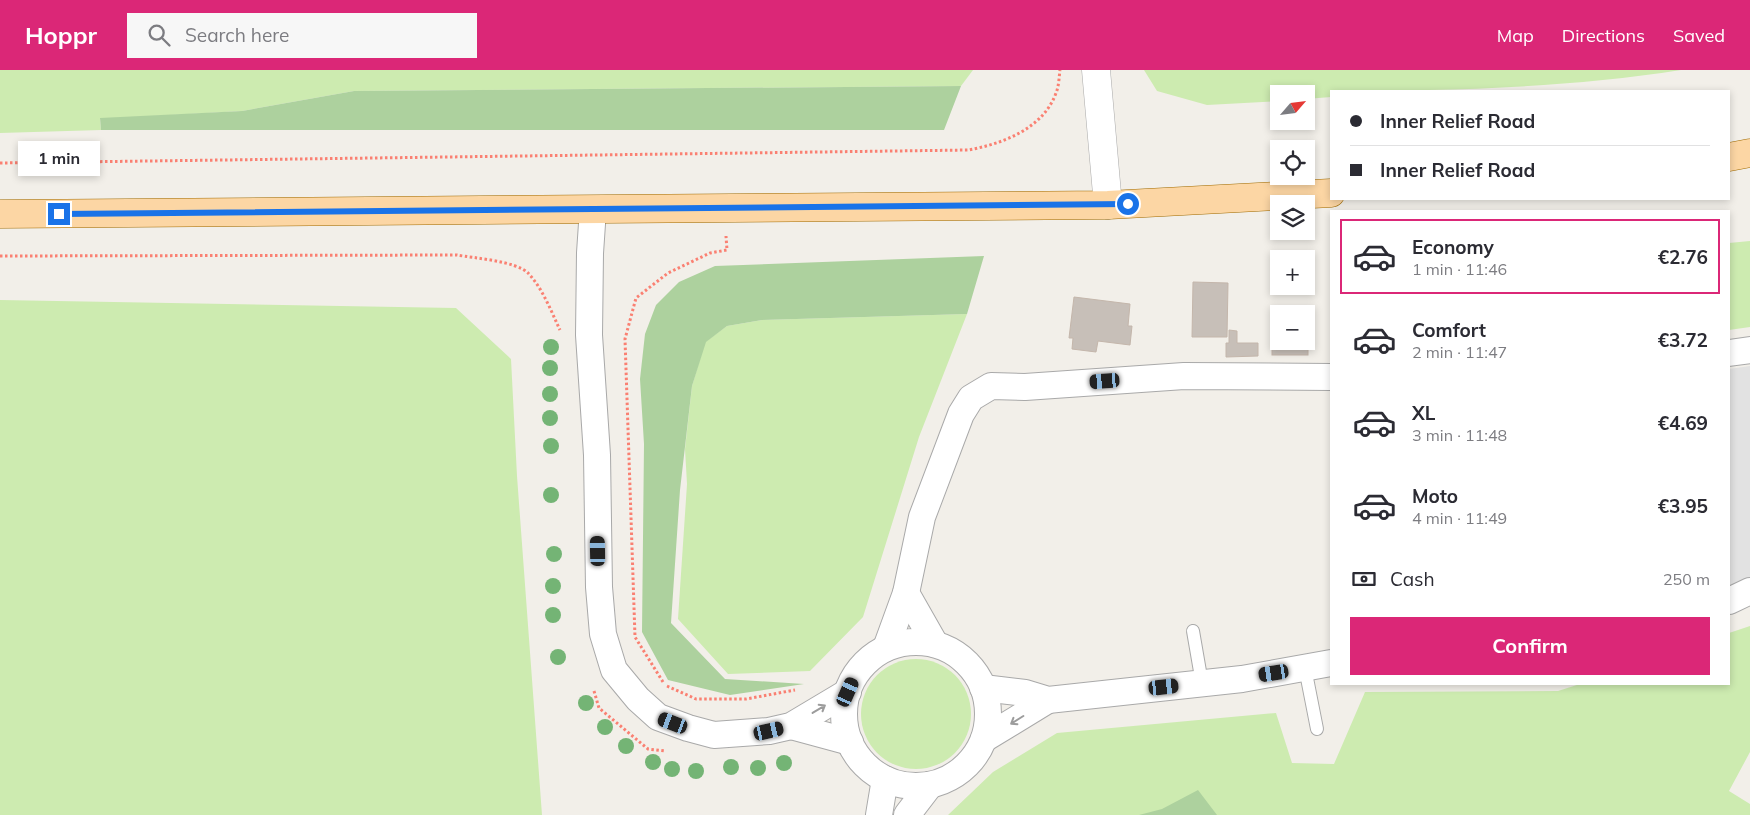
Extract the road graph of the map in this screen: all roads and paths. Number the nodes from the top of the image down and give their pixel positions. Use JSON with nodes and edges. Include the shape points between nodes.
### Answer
{"nodes":[{"id":1,"x":1060,"y":70,"type":"edge"},
{"id":2,"x":1096,"y":70,"type":"edge"},
{"id":3,"x":1750,"y":154,"type":"edge"},
{"id":4,"x":1730,"y":157,"type":"edge"},
{"id":5,"x":0,"y":163,"type":"edge"},
{"id":6,"x":1330,"y":194,"type":"edge"},
{"id":7,"x":1108,"y":205,"type":"junction"},
{"id":8,"x":726,"y":207,"type":"junction"},
{"id":9,"x":594,"y":209,"type":"junction"},
{"id":10,"x":0,"y":214,"type":"edge"},
{"id":11,"x":0,"y":256,"type":"edge"},
{"id":12,"x":457,"y":256,"type":"dead end"},
{"id":13,"x":1750,"y":350,"type":"edge"},
{"id":14,"x":1730,"y":353,"type":"edge"},
{"id":15,"x":1330,"y":377,"type":"edge"},
{"id":16,"x":1750,"y":590,"type":"edge"},
{"id":17,"x":906,"y":594,"type":"junction"},
{"id":18,"x":1730,"y":600,"type":"edge"},
{"id":19,"x":1193,"y":631,"type":"dead end"},
{"id":20,"x":935,"y":644,"type":"junction"},
{"id":21,"x":886,"y":648,"type":"junction"},
{"id":22,"x":1330,"y":664,"type":"edge"},
{"id":23,"x":1305,"y":668,"type":"junction"},
{"id":24,"x":1202,"y":683,"type":"junction"},
{"id":25,"x":983,"y":688,"type":"junction"},
{"id":26,"x":797,"y":689,"type":"dead end"},
{"id":27,"x":848,"y":692,"type":"junction"},
{"id":28,"x":1048,"y":700,"type":"junction"},
{"id":29,"x":791,"y":726,"type":"junction"},
{"id":30,"x":1318,"y":728,"type":"dead end"},
{"id":31,"x":984,"y":739,"type":"junction"},
{"id":32,"x":850,"y":742,"type":"junction"},
{"id":33,"x":885,"y":778,"type":"junction"},
{"id":34,"x":930,"y":785,"type":"junction"},
{"id":35,"x":879,"y":815,"type":"edge"},
{"id":36,"x":907,"y":815,"type":"edge"}],
"edges":[{"from":1,"to":5,"type":"path","via":[[1056,93],[1040,119],[994,146],[968,150]]},
{"from":2,"to":7,"type":"street"},
{"from":3,"to":4,"type":"main road"},
{"from":6,"to":7,"type":"main road"},
{"from":7,"to":8,"type":"main road"},
{"from":8,"to":9,"type":"main road"},
{"from":8,"to":26,"type":"path","via":[[727,250],[668,273],[636,298],[625,339],[635,637],[665,685],[696,698],[746,699]]},
{"from":9,"to":10,"type":"main road"},
{"from":9,"to":29,"type":"street","via":[[589,335],[597,455],[599,587],[603,634],[614,670],[658,717],[688,728],[714,735]]},
{"from":11,"to":12,"type":"path"},
{"from":13,"to":14,"type":"street"},
{"from":15,"to":17,"type":"street","via":[[1184,376],[1025,387],[991,386],[971,398],[961,414],[922,517]]},
{"from":16,"to":18,"type":"street"},
{"from":17,"to":20,"type":"street"},
{"from":17,"to":21,"type":"street"},
{"from":19,"to":24,"type":"lane"},
{"from":20,"to":21,"type":"street","via":[[902,643]]},
{"from":20,"to":25,"type":"street","via":[[956,654],[972,668]]},
{"from":21,"to":27,"type":"street","via":[[868,660],[854,677]]},
{"from":22,"to":23,"type":"street"},
{"from":23,"to":24,"type":"street"},
{"from":23,"to":30,"type":"lane"},
{"from":24,"to":28,"type":"street"},
{"from":25,"to":28,"type":"street","via":[[1025,693]]},
{"from":25,"to":31,"type":"street","via":[[988,704]]},
{"from":29,"to":27,"type":"street","one_way":true},
{"from":27,"to":32,"type":"street","via":[[845,725]]},
{"from":28,"to":31,"type":"street","one_way":true},
{"from":29,"to":32,"type":"street"},
{"from":31,"to":34,"type":"street","via":[[972,760],[953,776]]},
{"from":32,"to":33,"type":"street","via":[[860,759]]},
{"from":33,"to":34,"type":"street","via":[[907,785]]},
{"from":33,"to":35,"type":"street"},
{"from":34,"to":36,"type":"street"}]}
